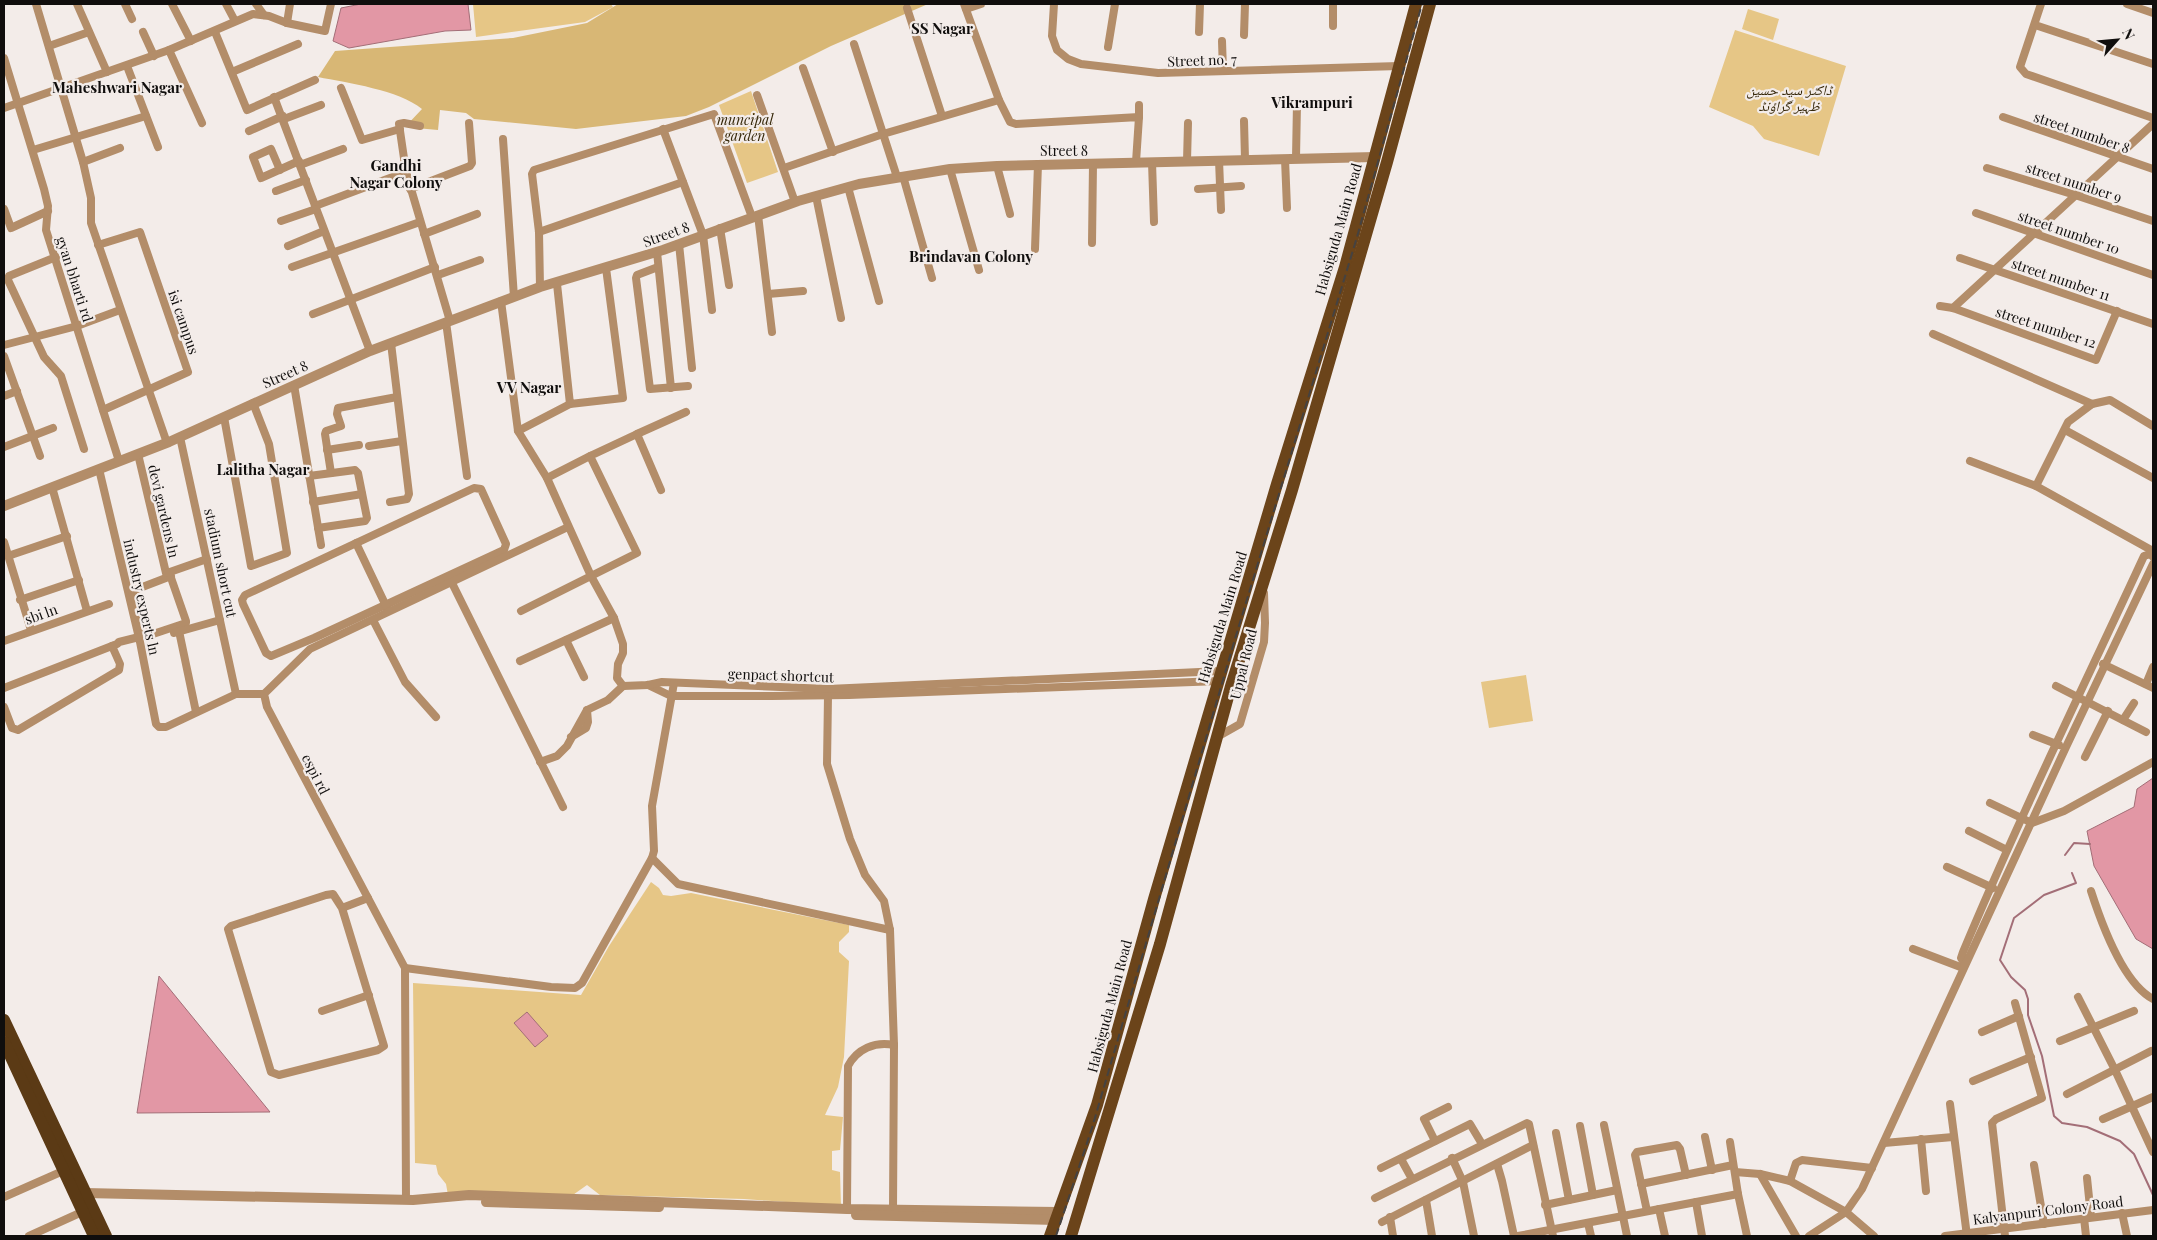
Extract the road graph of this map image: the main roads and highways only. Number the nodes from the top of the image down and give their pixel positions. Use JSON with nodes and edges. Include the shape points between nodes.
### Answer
{"nodes":[{"id":1,"x":1416,"y":4,"type":"edge"},
{"id":2,"x":1430,"y":4,"type":"edge"},
{"id":3,"x":1277,"y":484,"type":"junction"},
{"id":4,"x":1292,"y":490,"type":"junction"},
{"id":5,"x":4,"y":1020,"type":"edge"},
{"id":6,"x":4,"y":1042,"type":"edge"},
{"id":7,"x":1099,"y":1098,"type":"junction"},
{"id":8,"x":1112,"y":1102,"type":"junction"},
{"id":9,"x":80,"y":1195,"type":"junction"},
{"id":10,"x":94,"y":1236,"type":"edge"},
{"id":11,"x":106,"y":1236,"type":"edge"},
{"id":12,"x":1050,"y":1236,"type":"edge"},
{"id":13,"x":1071,"y":1236,"type":"edge"}],
"edges":[{"from":1,"to":3,"type":"main road","name":"Habsiguda Main Road","via":[[1345,267]]},
{"from":2,"to":4,"type":"main road","name":"Habsiguda Main Road"},
{"from":3,"to":4,"type":"main road"},
{"from":3,"to":7,"type":"main road","name":"Habsiguda Main Road"},
{"from":4,"to":8,"type":"main road","name":"Habsiguda Main Road","via":[[1231,686],[1160,944]]},
{"from":5,"to":9,"type":"highway"},
{"from":6,"to":9,"type":"highway","via":[[62,1171]]},
{"from":7,"to":8,"type":"main road"},
{"from":7,"to":12,"type":"main road","name":"Habsiguda Main Road"},
{"from":8,"to":13,"type":"main road","name":"Habsiguda Main Road"},
{"from":9,"to":10,"type":"highway","via":[[82,1212]]},
{"from":9,"to":11,"type":"highway"}]}
